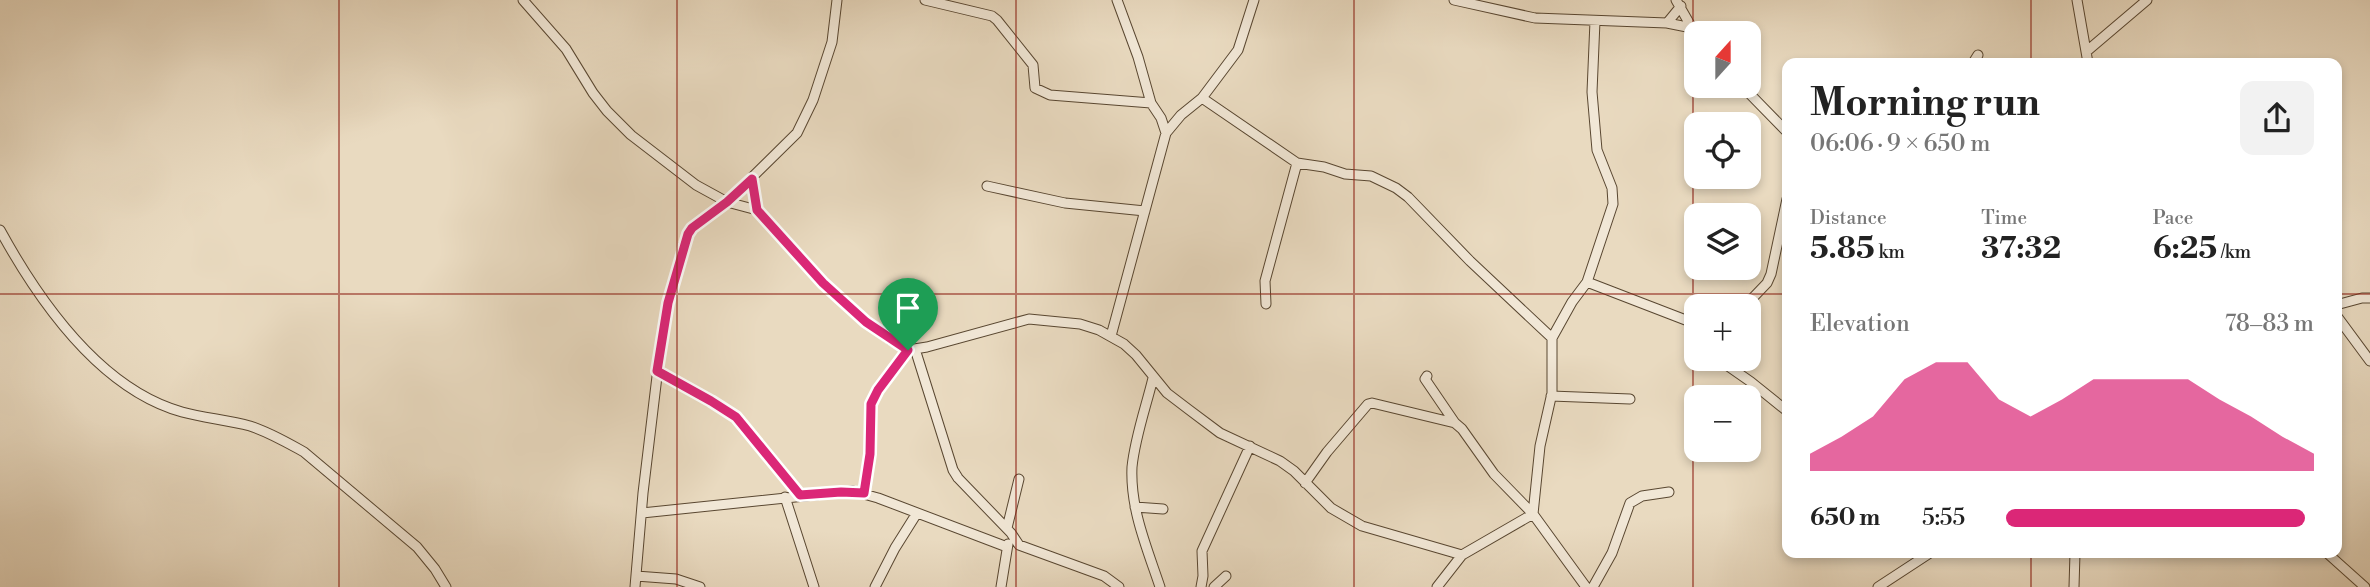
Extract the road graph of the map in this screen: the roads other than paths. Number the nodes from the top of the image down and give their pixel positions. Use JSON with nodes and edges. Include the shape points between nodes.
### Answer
{"nodes":[{"id":1,"x":523,"y":0,"type":"edge"},
{"id":2,"x":837,"y":0,"type":"edge"},
{"id":3,"x":925,"y":0,"type":"edge"},
{"id":4,"x":1117,"y":0,"type":"edge"},
{"id":5,"x":1254,"y":0,"type":"edge"},
{"id":6,"x":1454,"y":0,"type":"edge"},
{"id":7,"x":2077,"y":0,"type":"edge"},
{"id":8,"x":2147,"y":0,"type":"edge"},
{"id":9,"x":1678,"y":3,"type":"edge"},
{"id":10,"x":1595,"y":21,"type":"junction"},
{"id":11,"x":1689,"y":21,"type":"edge"},
{"id":12,"x":1667,"y":23,"type":"junction"},
{"id":13,"x":1684,"y":27,"type":"edge"},
{"id":14,"x":2087,"y":51,"type":"junction"},
{"id":15,"x":2088,"y":58,"type":"edge"},
{"id":16,"x":1202,"y":98,"type":"junction"},
{"id":17,"x":1754,"y":98,"type":"edge"},
{"id":18,"x":1151,"y":103,"type":"junction"},
{"id":19,"x":1782,"y":127,"type":"edge"},
{"id":20,"x":1166,"y":133,"type":"junction"},
{"id":21,"x":1297,"y":163,"type":"junction"},
{"id":22,"x":752,"y":179,"type":"junction"},
{"id":23,"x":986,"y":186,"type":"dead end"},
{"id":24,"x":727,"y":202,"type":"junction"},
{"id":25,"x":757,"y":210,"type":"junction"},
{"id":26,"x":1145,"y":211,"type":"junction"},
{"id":27,"x":1782,"y":222,"type":"edge"},
{"id":28,"x":0,"y":230,"type":"edge"},
{"id":29,"x":1587,"y":282,"type":"junction"},
{"id":30,"x":1756,"y":294,"type":"edge"},
{"id":31,"x":2370,"y":298,"type":"edge"},
{"id":32,"x":2342,"y":303,"type":"edge"},
{"id":33,"x":1266,"y":304,"type":"dead end"},
{"id":34,"x":1684,"y":319,"type":"edge"},
{"id":35,"x":2342,"y":323,"type":"edge"},
{"id":36,"x":1111,"y":336,"type":"junction"},
{"id":37,"x":1552,"y":338,"type":"junction"},
{"id":38,"x":912,"y":349,"type":"junction"},
{"id":39,"x":2370,"y":361,"type":"edge"},
{"id":40,"x":657,"y":371,"type":"junction"},
{"id":41,"x":1735,"y":371,"type":"edge"},
{"id":42,"x":1427,"y":376,"type":"dead end"},
{"id":43,"x":1153,"y":378,"type":"junction"},
{"id":44,"x":1551,"y":396,"type":"junction"},
{"id":45,"x":1630,"y":399,"type":"dead end"},
{"id":46,"x":1782,"y":407,"type":"edge"},
{"id":47,"x":1455,"y":422,"type":"junction"},
{"id":48,"x":1250,"y":446,"type":"junction"},
{"id":49,"x":1019,"y":479,"type":"dead end"},
{"id":50,"x":1305,"y":483,"type":"junction"},
{"id":51,"x":1669,"y":492,"type":"dead end"},
{"id":52,"x":864,"y":493,"type":"junction"},
{"id":53,"x":800,"y":495,"type":"junction"},
{"id":54,"x":785,"y":497,"type":"junction"},
{"id":55,"x":1135,"y":507,"type":"junction"},
{"id":56,"x":1163,"y":509,"type":"dead end"},
{"id":57,"x":642,"y":513,"type":"junction"},
{"id":58,"x":917,"y":513,"type":"junction"},
{"id":59,"x":1533,"y":514,"type":"junction"},
{"id":60,"x":1009,"y":531,"type":"junction"},
{"id":61,"x":1007,"y":547,"type":"junction"},
{"id":62,"x":1462,"y":555,"type":"junction"},
{"id":63,"x":1922,"y":558,"type":"edge"},
{"id":64,"x":2075,"y":558,"type":"edge"},
{"id":65,"x":2332,"y":558,"type":"edge"},
{"id":66,"x":636,"y":576,"type":"junction"},
{"id":67,"x":1226,"y":576,"type":"dead end"},
{"id":68,"x":2359,"y":585,"type":"edge"},
{"id":69,"x":446,"y":587,"type":"edge"},
{"id":70,"x":635,"y":587,"type":"edge"},
{"id":71,"x":701,"y":587,"type":"edge"},
{"id":72,"x":814,"y":587,"type":"edge"},
{"id":73,"x":875,"y":587,"type":"edge"},
{"id":74,"x":1001,"y":587,"type":"edge"},
{"id":75,"x":1119,"y":587,"type":"edge"},
{"id":76,"x":1160,"y":587,"type":"edge"},
{"id":77,"x":1201,"y":587,"type":"edge"},
{"id":78,"x":1214,"y":587,"type":"edge"},
{"id":79,"x":1437,"y":587,"type":"edge"},
{"id":80,"x":1586,"y":587,"type":"edge"},
{"id":81,"x":1593,"y":587,"type":"edge"},
{"id":82,"x":1878,"y":587,"type":"edge"},
{"id":83,"x":2074,"y":587,"type":"edge"}],
"edges":[{"from":1,"to":24,"type":"street","via":[[566,48],[607,111],[660,158]]},
{"from":2,"to":22,"type":"street","via":[[832,42],[805,119]]},
{"from":3,"to":18,"type":"street","via":[[992,16],[1033,65],[1035,88],[1050,95]]},
{"from":4,"to":18,"type":"street"},
{"from":5,"to":16,"type":"street","via":[[1238,50]]},
{"from":6,"to":10,"type":"street","via":[[1535,18]]},
{"from":7,"to":14,"type":"street"},
{"from":8,"to":14,"type":"street"},
{"from":9,"to":11,"type":"street"},
{"from":9,"to":12,"type":"street"},
{"from":10,"to":12,"type":"street"},
{"from":10,"to":29,"type":"street","via":[[1592,92],[1597,150],[1614,195]]},
{"from":12,"to":13,"type":"street"},
{"from":14,"to":15,"type":"street"},
{"from":16,"to":20,"type":"street"},
{"from":16,"to":21,"type":"street"},
{"from":17,"to":19,"type":"street"},
{"from":18,"to":20,"type":"street"},
{"from":20,"to":26,"type":"street"},
{"from":21,"to":33,"type":"street","via":[[1265,281]]},
{"from":21,"to":37,"type":"street","via":[[1371,176],[1396,188]]},
{"from":22,"to":24,"type":"street"},
{"from":22,"to":25,"type":"street"},
{"from":23,"to":26,"type":"street","via":[[1065,203]]},
{"from":24,"to":25,"type":"street"},
{"from":24,"to":40,"type":"street","via":[[692,228],[684,244]]},
{"from":25,"to":38,"type":"street","via":[[823,283],[866,322]]},
{"from":26,"to":36,"type":"street"},
{"from":27,"to":30,"type":"street","via":[[1771,274]]},
{"from":28,"to":69,"type":"street","via":[[40,296],[85,351],[113,376],[158,403],[249,426],[304,452],[417,547]]},
{"from":29,"to":34,"type":"street"},
{"from":29,"to":37,"type":"street"},
{"from":31,"to":32,"type":"street"},
{"from":35,"to":39,"type":"street"},
{"from":36,"to":38,"type":"street","via":[[1080,324],[1029,319]]},
{"from":36,"to":43,"type":"street","via":[[1136,355]]},
{"from":37,"to":44,"type":"street"},
{"from":38,"to":52,"type":"street","via":[[871,404]]},
{"from":38,"to":60,"type":"street","via":[[953,470]]},
{"from":40,"to":53,"type":"street","via":[[736,417]]},
{"from":40,"to":57,"type":"street"},
{"from":41,"to":46,"type":"street"},
{"from":42,"to":47,"type":"street"},
{"from":43,"to":48,"type":"street","via":[[1220,433]]},
{"from":43,"to":55,"type":"street","via":[[1134,454]]},
{"from":44,"to":45,"type":"street"},
{"from":44,"to":59,"type":"street","via":[[1539,446]]},
{"from":47,"to":50,"type":"street","via":[[1367,404]]},
{"from":47,"to":59,"type":"street","via":[[1494,474]]},
{"from":48,"to":50,"type":"street","via":[[1280,461]]},
{"from":48,"to":77,"type":"street","via":[[1202,551]]},
{"from":49,"to":60,"type":"street"},
{"from":50,"to":62,"type":"street","via":[[1331,509],[1362,526]]},
{"from":51,"to":81,"type":"street","via":[[1630,503],[1612,553]]},
{"from":52,"to":53,"type":"street"},
{"from":52,"to":58,"type":"street"},
{"from":53,"to":54,"type":"street"},
{"from":54,"to":57,"type":"street"},
{"from":54,"to":72,"type":"street"},
{"from":55,"to":56,"type":"street"},
{"from":55,"to":76,"type":"street"},
{"from":57,"to":66,"type":"street"},
{"from":58,"to":61,"type":"street"},
{"from":58,"to":73,"type":"street"},
{"from":59,"to":62,"type":"street"},
{"from":59,"to":80,"type":"street"},
{"from":60,"to":61,"type":"street"},
{"from":60,"to":75,"type":"street","via":[[1019,545],[1104,576]]},
{"from":61,"to":74,"type":"street"},
{"from":62,"to":79,"type":"street"},
{"from":63,"to":82,"type":"street"},
{"from":64,"to":83,"type":"street"},
{"from":65,"to":68,"type":"street"},
{"from":66,"to":70,"type":"street"},
{"from":66,"to":71,"type":"street","via":[[676,579]]},
{"from":67,"to":78,"type":"street"}]}
